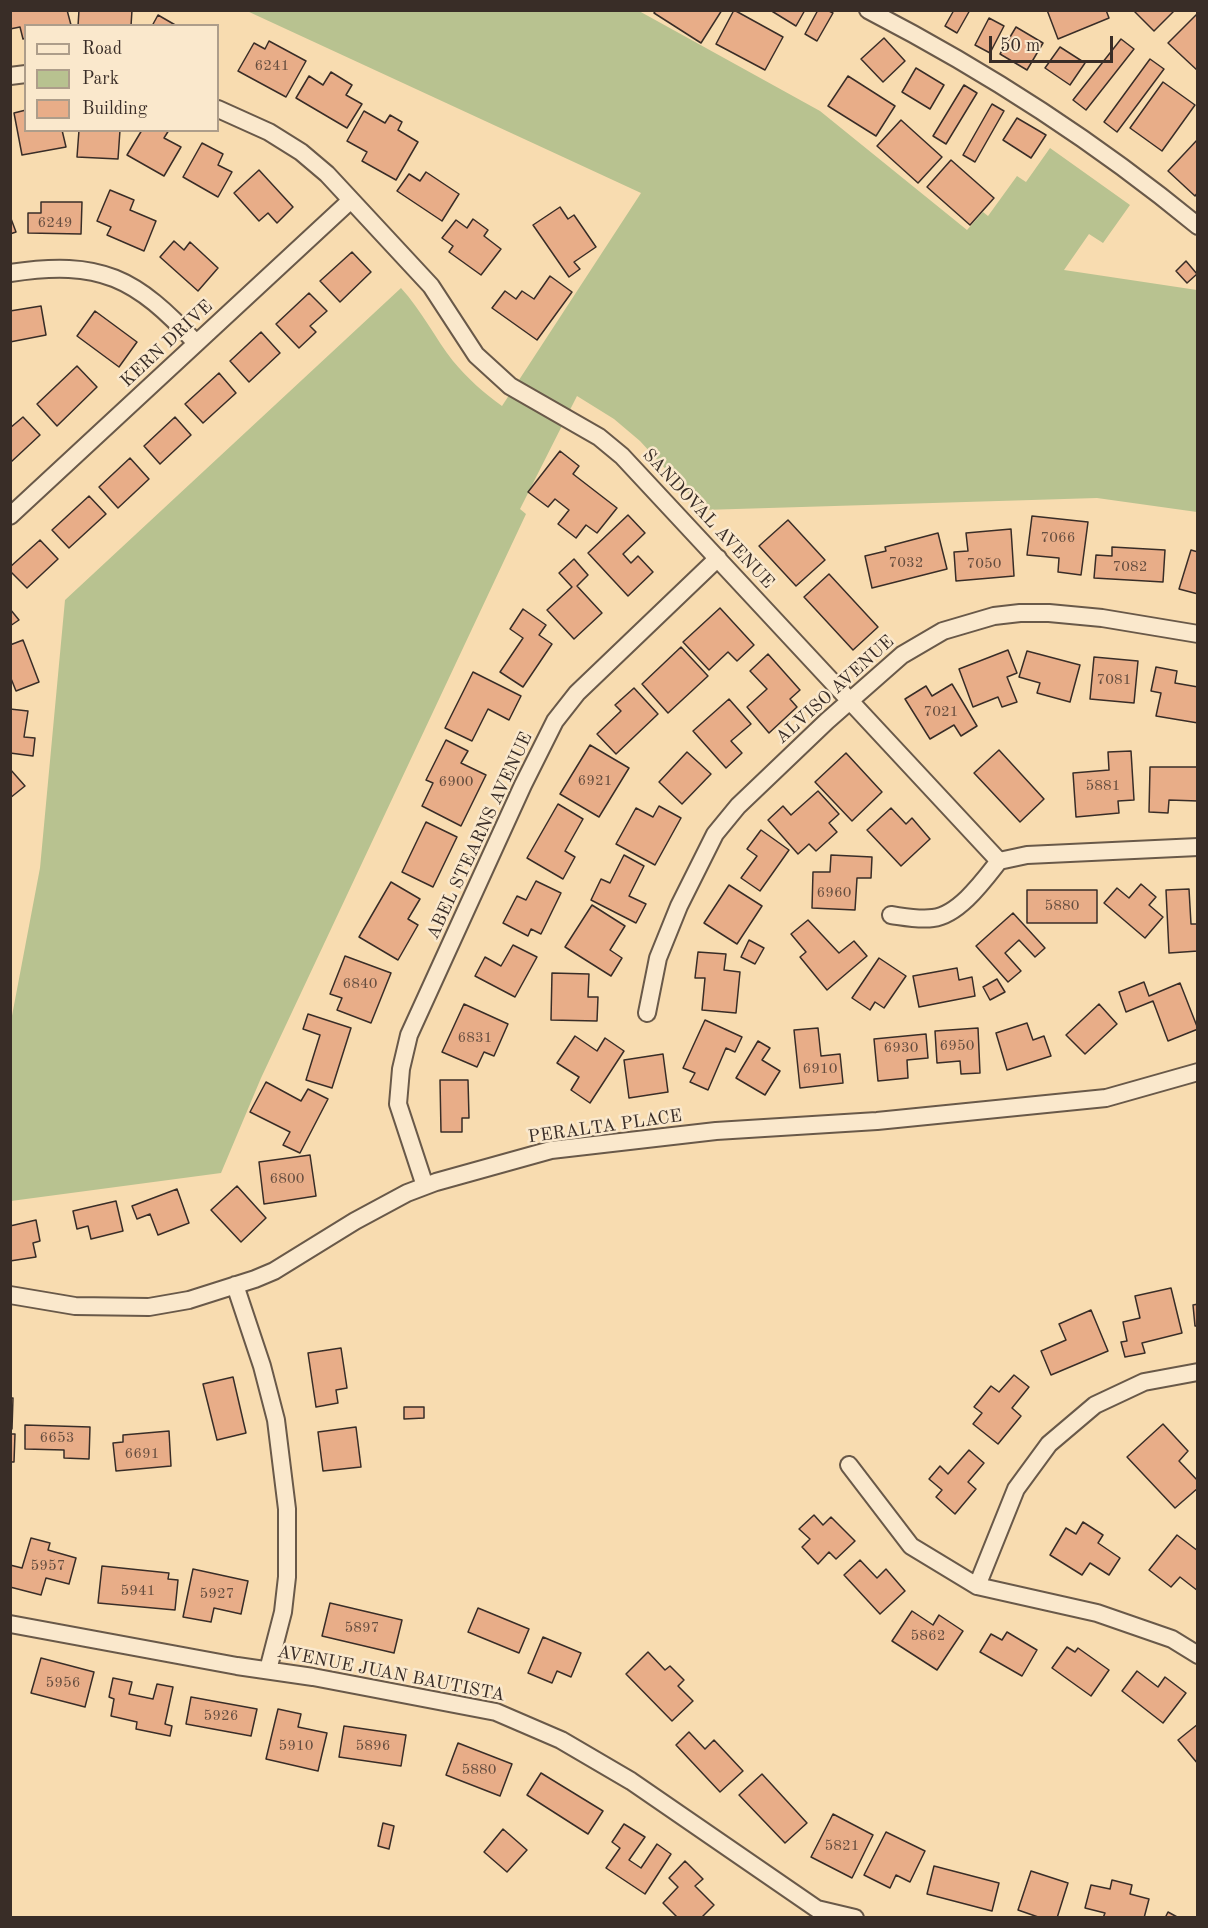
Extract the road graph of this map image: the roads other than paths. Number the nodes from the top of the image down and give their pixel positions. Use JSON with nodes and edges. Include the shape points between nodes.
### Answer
{"nodes":[{"id":1,"x":868,"y":10,"type":"edge"},
{"id":2,"x":219,"y":109,"type":"edge"},
{"id":3,"x":351,"y":200,"type":"junction"},
{"id":4,"x":1197,"y":226,"type":"edge"},
{"id":5,"x":10,"y":273,"type":"edge"},
{"id":6,"x":196,"y":343,"type":"junction"},
{"id":7,"x":10,"y":516,"type":"edge"},
{"id":8,"x":718,"y":558,"type":"junction"},
{"id":9,"x":1197,"y":634,"type":"edge"},
{"id":10,"x":850,"y":700,"type":"junction"},
{"id":11,"x":1197,"y":847,"type":"edge"},
{"id":12,"x":999,"y":861,"type":"junction"},
{"id":13,"x":891,"y":915,"type":"dead end"},
{"id":14,"x":647,"y":1013,"type":"dead end"},
{"id":15,"x":1197,"y":1072,"type":"edge"},
{"id":16,"x":425,"y":1186,"type":"junction"},
{"id":17,"x":235,"y":1286,"type":"junction"},
{"id":18,"x":10,"y":1295,"type":"edge"},
{"id":19,"x":1197,"y":1372,"type":"edge"},
{"id":20,"x":849,"y":1465,"type":"dead end"},
{"id":21,"x":977,"y":1586,"type":"junction"},
{"id":22,"x":10,"y":1624,"type":"edge"},
{"id":23,"x":1197,"y":1655,"type":"edge"},
{"id":24,"x":268,"y":1670,"type":"junction"},
{"id":25,"x":855,"y":1917,"type":"edge"}],
"edges":[{"from":1,"to":4,"type":"street","via":[[964,62],[1062,123]]},
{"from":2,"to":3,"type":"street","name":"SANDOVAL AVENUE","via":[[269,132],[301,152]]},
{"from":3,"to":6,"type":"street","name":"KERN DRIVE"},
{"from":3,"to":8,"type":"street","name":"SANDOVAL AVENUE","via":[[431,286],[476,355],[510,386],[599,437],[622,456]]},
{"from":5,"to":6,"type":"street","via":[[67,268],[90,270],[121,280],[148,296]]},
{"from":6,"to":7,"type":"street","name":"KERN DRIVE"},
{"from":8,"to":10,"type":"street","name":"SANDOVAL AVENUE"},
{"from":8,"to":16,"type":"street","name":"ABEL STEARNS AVENUE","via":[[578,693],[555,721],[523,785],[409,1035],[400,1069],[398,1104]]},
{"from":9,"to":10,"type":"street","name":"ALVISO AVENUE","via":[[1070,615],[994,616],[921,642]]},
{"from":10,"to":12,"type":"street","name":"SANDOVAL AVENUE"},
{"from":10,"to":14,"type":"street","name":"ALVISO AVENUE","via":[[738,806],[715,834],[658,958]]},
{"from":11,"to":12,"type":"street","via":[[1027,855]]},
{"from":12,"to":13,"type":"street","via":[[950,913],[921,919]]},
{"from":15,"to":16,"type":"street","name":"PERALTA PLACE","via":[[1106,1098],[877,1121],[716,1131],[552,1150]]},
{"from":16,"to":17,"type":"street","name":"PERALTA PLACE","via":[[356,1221],[291,1262]]},
{"from":17,"to":18,"type":"street","name":"PERALTA PLACE","via":[[149,1307],[75,1306]]},
{"from":17,"to":24,"type":"street","via":[[276,1420],[287,1509],[283,1612]]},
{"from":19,"to":21,"type":"street","via":[[1144,1382],[1095,1405],[1048,1444],[1016,1489]]},
{"from":20,"to":21,"type":"street","via":[[911,1546]]},
{"from":21,"to":23,"type":"street","via":[[1097,1613],[1172,1639]]},
{"from":22,"to":24,"type":"street","name":"AVENUE JUAN BAUTISTA"},
{"from":24,"to":25,"type":"street","name":"AVENUE JUAN BAUTISTA","via":[[496,1712],[561,1740],[631,1781],[817,1909]]}]}
